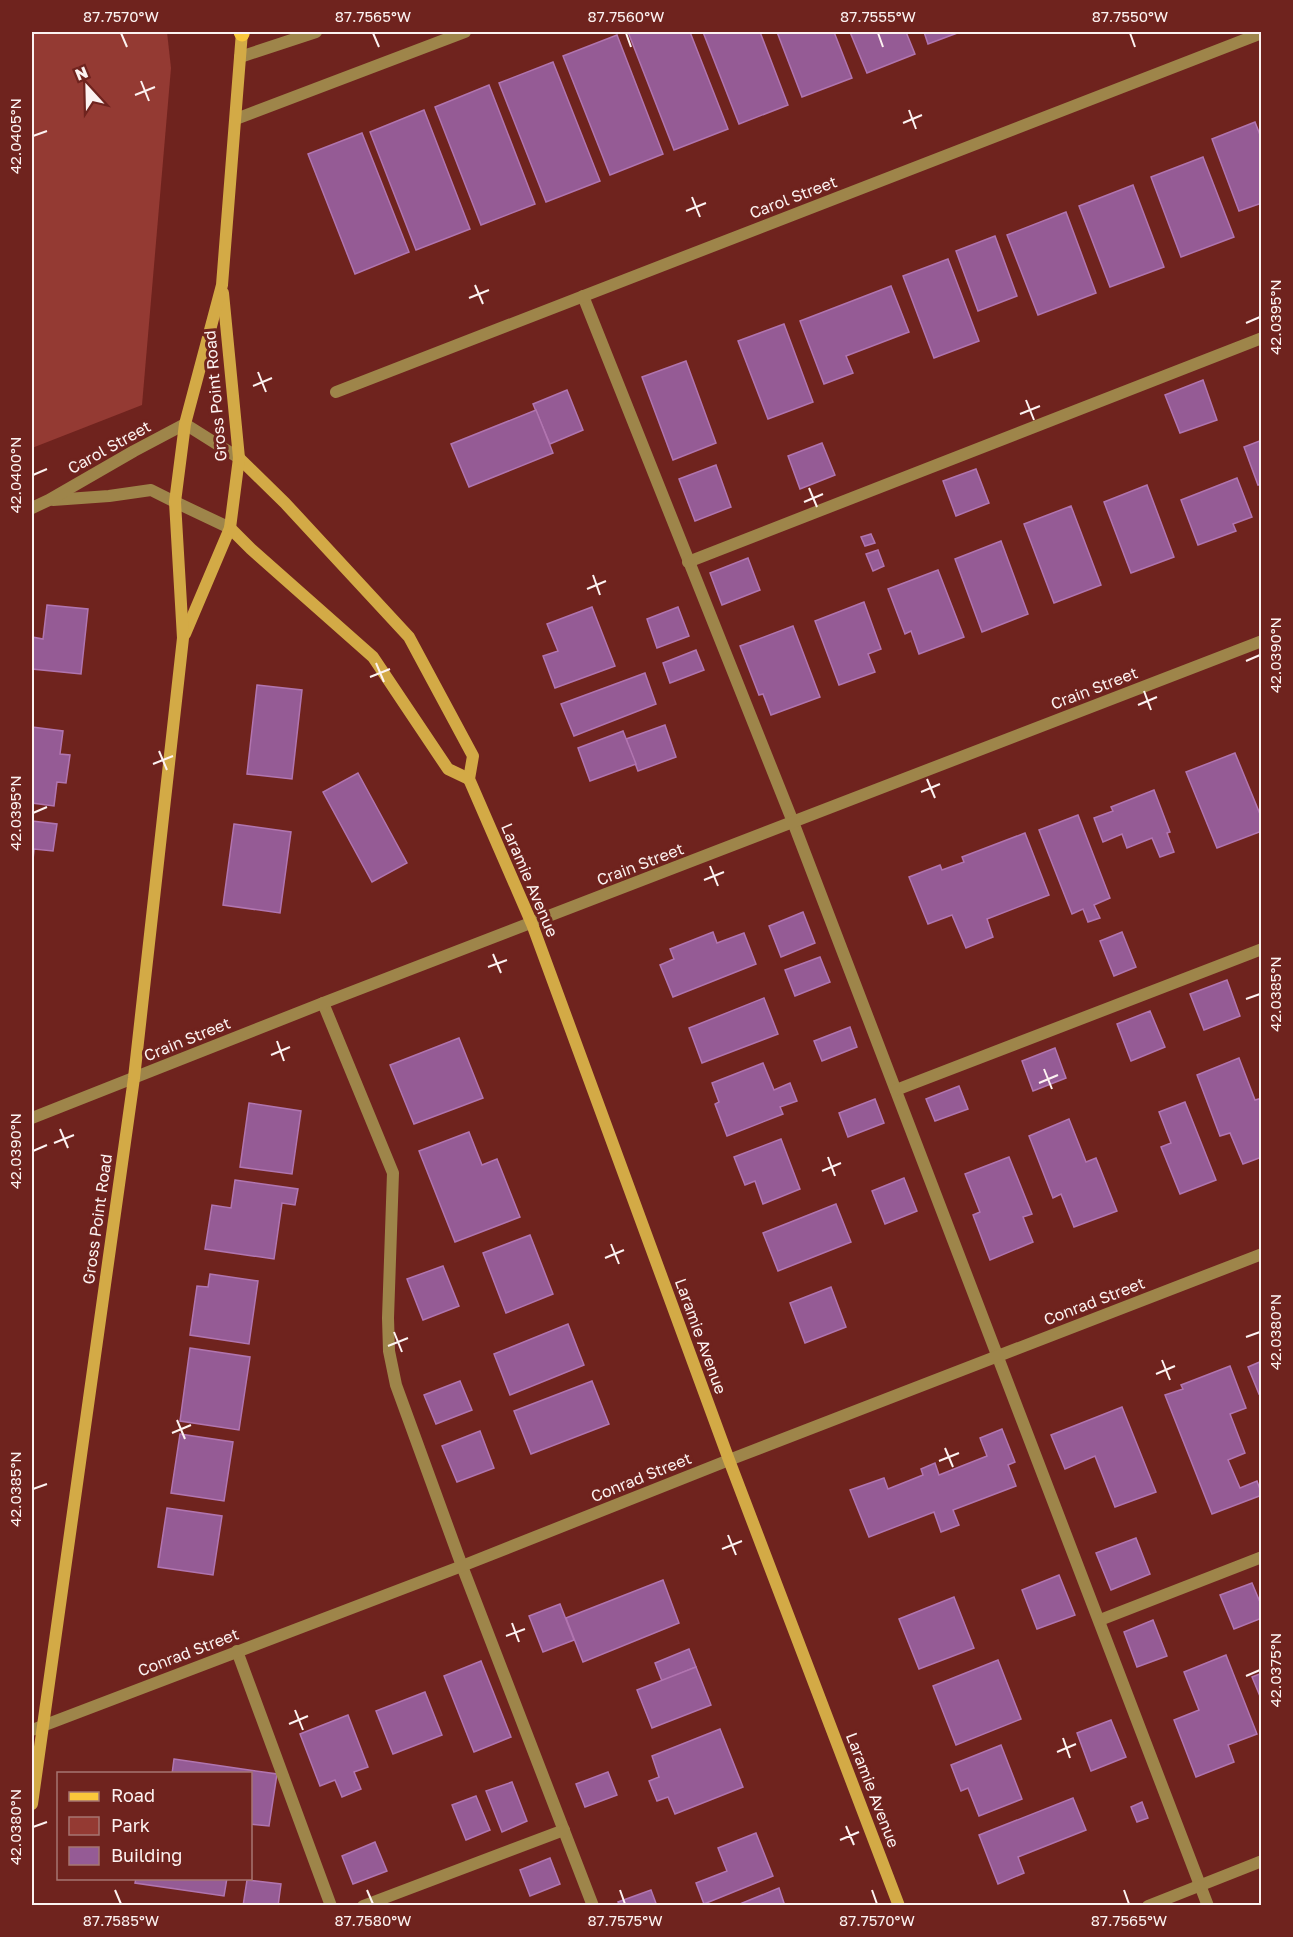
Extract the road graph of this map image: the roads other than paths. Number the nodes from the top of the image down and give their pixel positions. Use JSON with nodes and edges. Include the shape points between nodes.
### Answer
{"nodes":[{"id":1,"x":242,"y":32,"type":"edge"},
{"id":2,"x":316,"y":32,"type":"edge"},
{"id":3,"x":465,"y":32,"type":"edge"},
{"id":4,"x":1262,"y":33,"type":"edge"},
{"id":5,"x":240,"y":57,"type":"junction"},
{"id":6,"x":236,"y":119,"type":"junction"},
{"id":7,"x":222,"y":285,"type":"junction"},
{"id":8,"x":583,"y":296,"type":"junction"},
{"id":9,"x":1262,"y":338,"type":"edge"},
{"id":10,"x":336,"y":392,"type":"dead end"},
{"id":11,"x":185,"y":424,"type":"junction"},
{"id":12,"x":239,"y":458,"type":"junction"},
{"id":13,"x":49,"y":500,"type":"junction"},
{"id":14,"x":175,"y":502,"type":"junction"},
{"id":15,"x":32,"y":507,"type":"edge"},
{"id":16,"x":230,"y":528,"type":"junction"},
{"id":17,"x":688,"y":562,"type":"junction"},
{"id":18,"x":183,"y":638,"type":"junction"},
{"id":19,"x":1262,"y":641,"type":"edge"},
{"id":20,"x":470,"y":778,"type":"junction"},
{"id":21,"x":793,"y":822,"type":"junction"},
{"id":22,"x":532,"y":924,"type":"junction"},
{"id":23,"x":1262,"y":949,"type":"edge"},
{"id":24,"x":323,"y":1003,"type":"junction"},
{"id":25,"x":134,"y":1078,"type":"junction"},
{"id":26,"x":896,"y":1090,"type":"junction"},
{"id":27,"x":32,"y":1118,"type":"edge"},
{"id":28,"x":1262,"y":1254,"type":"edge"},
{"id":29,"x":999,"y":1356,"type":"junction"},
{"id":30,"x":729,"y":1460,"type":"junction"},
{"id":31,"x":1262,"y":1557,"type":"edge"},
{"id":32,"x":462,"y":1566,"type":"junction"},
{"id":33,"x":1100,"y":1620,"type":"junction"},
{"id":34,"x":237,"y":1651,"type":"junction"},
{"id":35,"x":36,"y":1728,"type":"edge"},
{"id":36,"x":32,"y":1804,"type":"edge"},
{"id":37,"x":564,"y":1830,"type":"junction"},
{"id":38,"x":1262,"y":1861,"type":"edge"},
{"id":39,"x":1200,"y":1885,"type":"junction"},
{"id":40,"x":331,"y":1905,"type":"edge"},
{"id":41,"x":363,"y":1905,"type":"edge"},
{"id":42,"x":592,"y":1905,"type":"edge"},
{"id":43,"x":899,"y":1905,"type":"edge"},
{"id":44,"x":1148,"y":1905,"type":"edge"},
{"id":45,"x":1208,"y":1905,"type":"edge"}],
"edges":[{"from":1,"to":5,"type":"main road","name":"Gross Point Road"},
{"from":2,"to":5,"type":"street"},
{"from":3,"to":6,"type":"street"},
{"from":4,"to":8,"type":"street","name":"Carol Street"},
{"from":5,"to":6,"type":"main road","name":"Gross Point Road"},
{"from":6,"to":7,"type":"main road","name":"Gross Point Road"},
{"from":7,"to":11,"type":"main road","name":"Gross Point Road"},
{"from":7,"to":12,"type":"main road","name":"Gross Point Road"},
{"from":8,"to":10,"type":"street","name":"Carol Street"},
{"from":8,"to":17,"type":"street"},
{"from":9,"to":17,"type":"street"},
{"from":11,"to":12,"type":"street"},
{"from":11,"to":13,"type":"street","name":"Carol Street"},
{"from":11,"to":14,"type":"main road","name":"Gross Point Road"},
{"from":12,"to":16,"type":"main road","name":"Gross Point Road"},
{"from":12,"to":20,"type":"main road","name":"Laramie Avenue","via":[[409,637],[473,756]]},
{"from":13,"to":14,"type":"street","name":"Carol Street","via":[[151,490]]},
{"from":13,"to":15,"type":"street","name":"Carol Street"},
{"from":14,"to":16,"type":"street","name":"Carol Street"},
{"from":14,"to":18,"type":"main road","name":"Gross Point Road"},
{"from":16,"to":18,"type":"main road","name":"Gross Point Road"},
{"from":16,"to":20,"type":"main road","via":[[373,657],[448,769]]},
{"from":17,"to":21,"type":"street"},
{"from":18,"to":25,"type":"main road","name":"Gross Point Road"},
{"from":19,"to":21,"type":"street","name":"Crain Street"},
{"from":20,"to":22,"type":"main road","name":"Laramie Avenue"},
{"from":21,"to":22,"type":"street","name":"Crain Street"},
{"from":21,"to":26,"type":"street"},
{"from":22,"to":24,"type":"street","name":"Crain Street"},
{"from":22,"to":30,"type":"main road","name":"Laramie Avenue"},
{"from":23,"to":26,"type":"street"},
{"from":24,"to":25,"type":"street","name":"Crain Street"},
{"from":24,"to":32,"type":"street","via":[[393,1173],[390,1351],[396,1384]]},
{"from":25,"to":27,"type":"street","name":"Crain Street"},
{"from":25,"to":35,"type":"main road","name":"Gross Point Road"},
{"from":26,"to":29,"type":"street"},
{"from":28,"to":29,"type":"street","name":"Conrad Street"},
{"from":29,"to":30,"type":"street","name":"Conrad Street"},
{"from":29,"to":33,"type":"street"},
{"from":30,"to":32,"type":"street","name":"Conrad Street"},
{"from":30,"to":43,"type":"main road","name":"Laramie Avenue"},
{"from":31,"to":33,"type":"street"},
{"from":32,"to":34,"type":"street","name":"Conrad Street"},
{"from":32,"to":37,"type":"street"},
{"from":33,"to":39,"type":"street"},
{"from":34,"to":35,"type":"street","name":"Conrad Street"},
{"from":34,"to":40,"type":"street"},
{"from":35,"to":36,"type":"main road","name":"Gross Point Road"},
{"from":37,"to":41,"type":"street"},
{"from":37,"to":42,"type":"street"},
{"from":38,"to":39,"type":"street"},
{"from":39,"to":44,"type":"street"},
{"from":39,"to":45,"type":"street"}]}
